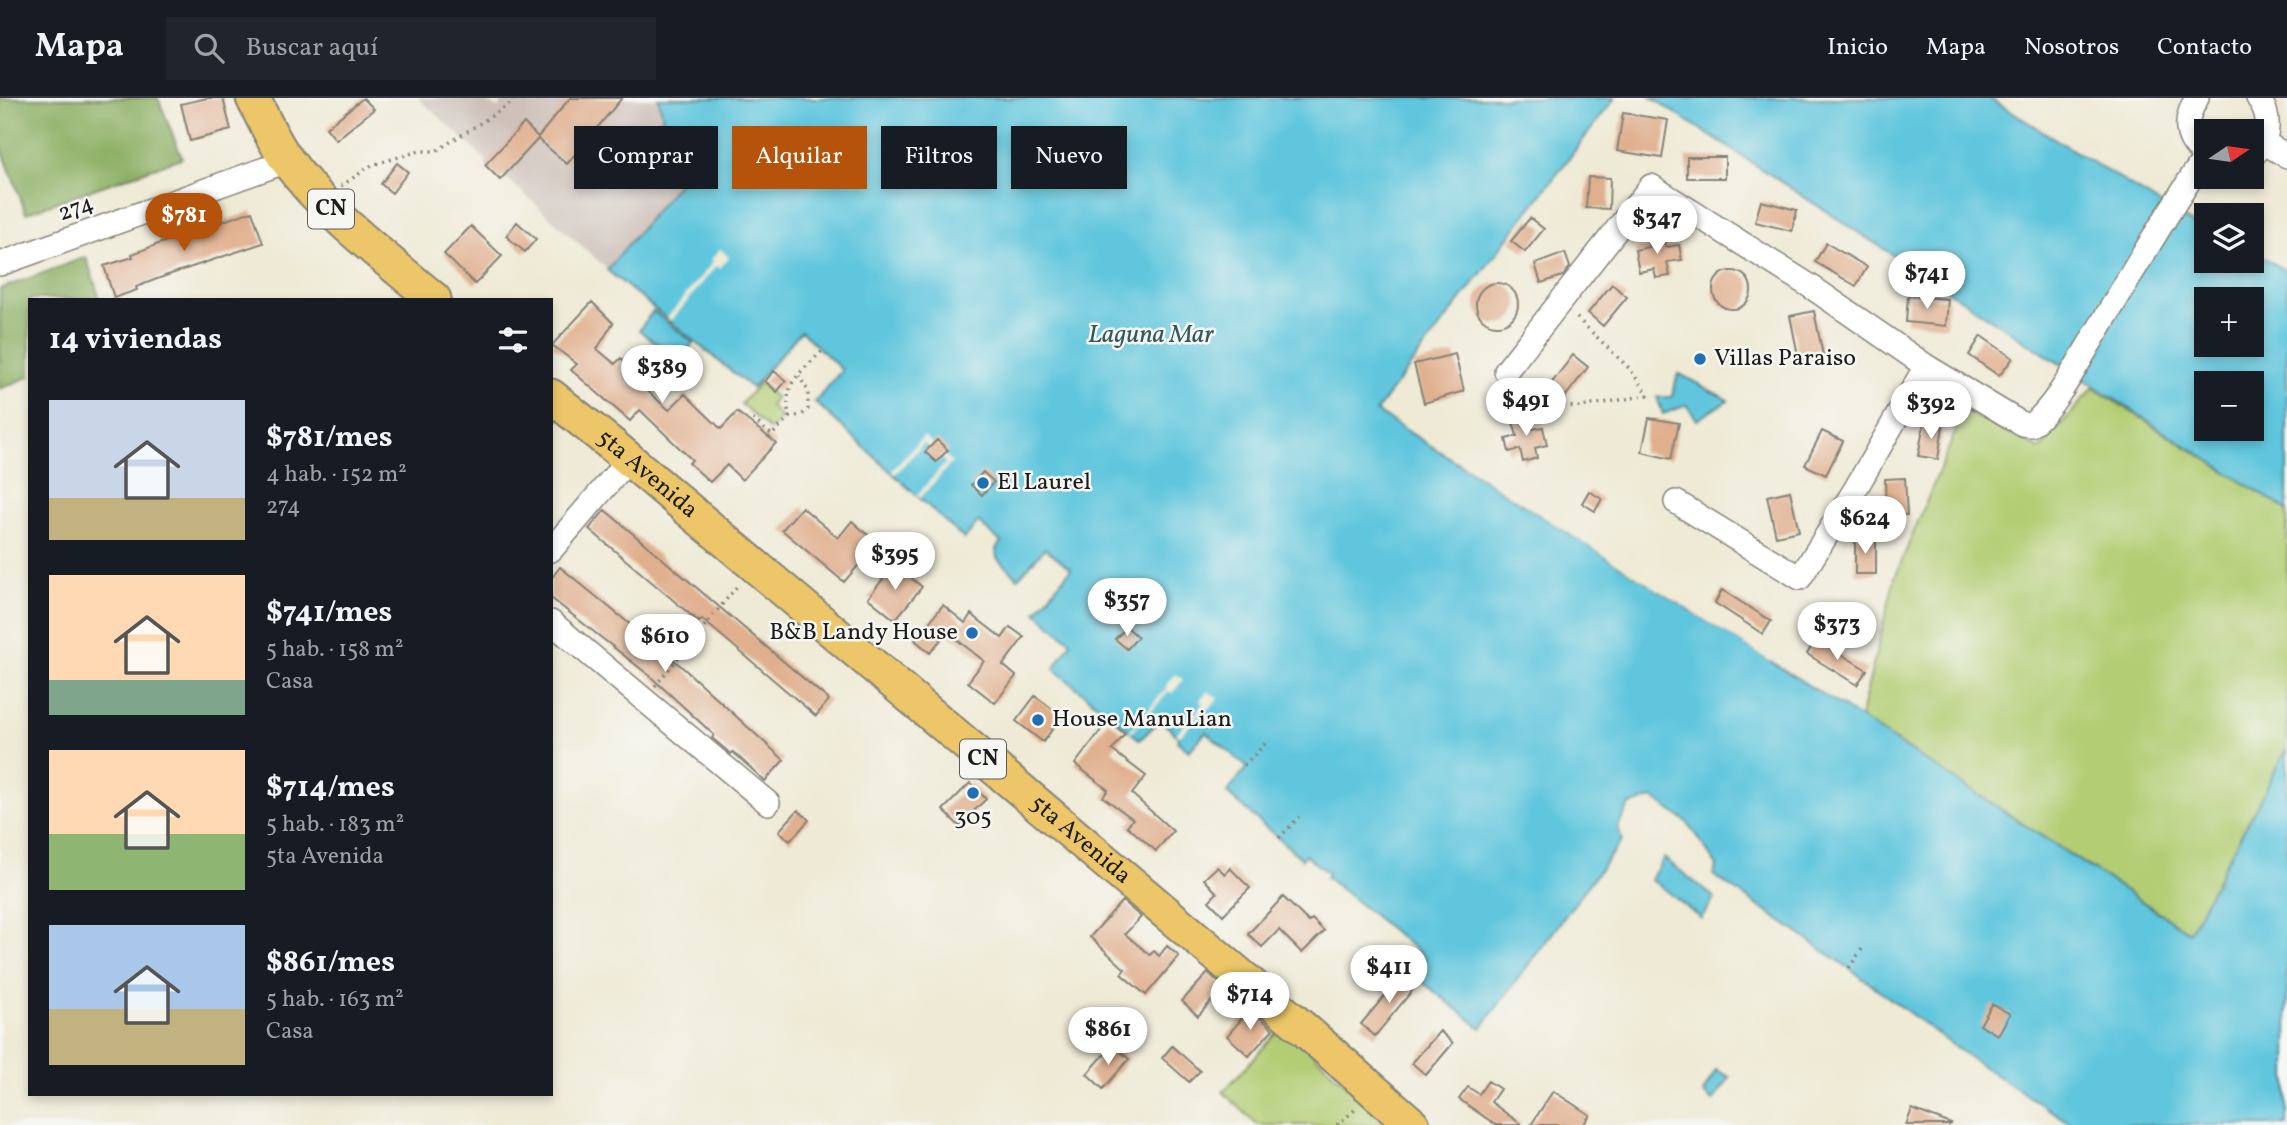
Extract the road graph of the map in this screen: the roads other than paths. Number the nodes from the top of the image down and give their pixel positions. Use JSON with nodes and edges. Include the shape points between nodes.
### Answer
{"nodes":[{"id":1,"x":253,"y":98,"type":"edge"},
{"id":2,"x":2197,"y":98,"type":"edge"},
{"id":3,"x":2258,"y":98,"type":"edge"},
{"id":4,"x":2264,"y":138,"type":"edge"},
{"id":5,"x":2194,"y":146,"type":"edge"},
{"id":6,"x":2264,"y":150,"type":"edge"},
{"id":7,"x":2287,"y":156,"type":"edge"},
{"id":8,"x":287,"y":161,"type":"junction"},
{"id":9,"x":2194,"y":174,"type":"edge"},
{"id":10,"x":0,"y":264,"type":"edge"},
{"id":11,"x":433,"y":298,"type":"edge"},
{"id":12,"x":1926,"y":366,"type":"junction"},
{"id":13,"x":1506,"y":371,"type":"road end"},
{"id":14,"x":553,"y":398,"type":"edge"},
{"id":15,"x":629,"y":459,"type":"junction"},
{"id":16,"x":1676,"y":502,"type":"dead end"},
{"id":17,"x":553,"y":548,"type":"edge"},
{"id":18,"x":553,"y":624,"type":"edge"},
{"id":19,"x":768,"y":803,"type":"dead end"},
{"id":20,"x":1413,"y":1125,"type":"edge"}],
"edges":[{"from":1,"to":8,"type":"highway","number":"CN"},
{"from":2,"to":5,"type":"street","via":[[2188,124]]},
{"from":3,"to":4,"type":"street","via":[[2267,117]]},
{"from":6,"to":7,"type":"street"},
{"from":8,"to":10,"type":"street","name":"274"},
{"from":8,"to":11,"type":"highway","number":"CN","via":[[351,229]]},
{"from":9,"to":12,"type":"street","via":[[2068,379],[2036,421],[2026,425]]},
{"from":12,"to":13,"type":"street","via":[[1651,186]]},
{"from":12,"to":16,"type":"street","via":[[1800,578]]},
{"from":14,"to":15,"type":"highway","name":"5ta Avenida","number":"CN"},
{"from":15,"to":17,"type":"street"},
{"from":15,"to":20,"type":"highway","name":"5ta Avenida","number":"CN"},
{"from":18,"to":19,"type":"street"}]}
